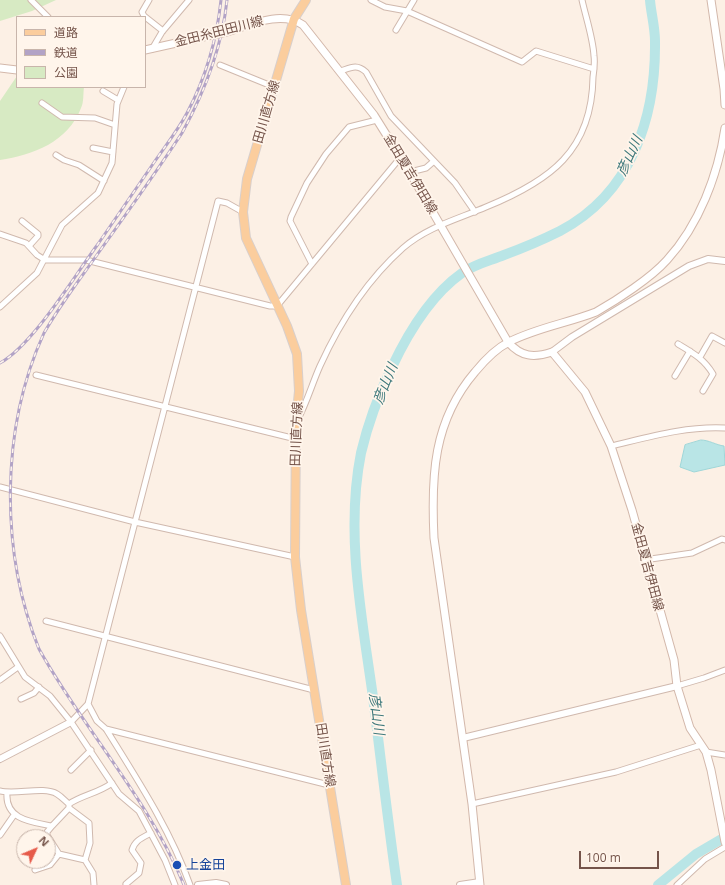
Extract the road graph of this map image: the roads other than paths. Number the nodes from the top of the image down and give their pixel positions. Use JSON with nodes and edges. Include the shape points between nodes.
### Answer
{"nodes":[{"id":1,"x":31,"y":0,"type":"edge"},
{"id":2,"x":149,"y":0,"type":"edge"},
{"id":3,"x":189,"y":0,"type":"edge"},
{"id":4,"x":306,"y":0,"type":"edge"},
{"id":5,"x":371,"y":0,"type":"edge"},
{"id":6,"x":414,"y":0,"type":"edge"},
{"id":7,"x":582,"y":0,"type":"edge"},
{"id":8,"x":711,"y":0,"type":"edge"},
{"id":9,"x":408,"y":11,"type":"junction"},
{"id":10,"x":47,"y":16,"type":"edge"},
{"id":11,"x":144,"y":16,"type":"edge"},
{"id":12,"x":146,"y":18,"type":"edge"},
{"id":13,"x":294,"y":19,"type":"junction"},
{"id":14,"x":396,"y":30,"type":"dead end"},
{"id":15,"x":163,"y":31,"type":"junction"},
{"id":16,"x":148,"y":50,"type":"edge"},
{"id":17,"x":220,"y":65,"type":"dead end"},
{"id":18,"x":0,"y":68,"type":"edge"},
{"id":19,"x":594,"y":69,"type":"junction"},
{"id":20,"x":16,"y":70,"type":"edge"},
{"id":21,"x":341,"y":71,"type":"junction"},
{"id":22,"x":274,"y":87,"type":"junction"},
{"id":23,"x":124,"y":88,"type":"edge"},
{"id":24,"x":103,"y":91,"type":"dead end"},
{"id":25,"x":118,"y":100,"type":"junction"},
{"id":26,"x":42,"y":103,"type":"dead end"},
{"id":27,"x":725,"y":105,"type":"edge"},
{"id":28,"x":377,"y":120,"type":"junction"},
{"id":29,"x":115,"y":125,"type":"junction"},
{"id":30,"x":725,"y":128,"type":"edge"},
{"id":31,"x":93,"y":148,"type":"dead end"},
{"id":32,"x":113,"y":152,"type":"junction"},
{"id":33,"x":56,"y":155,"type":"dead end"},
{"id":34,"x":400,"y":158,"type":"junction"},
{"id":35,"x":434,"y":161,"type":"junction"},
{"id":36,"x":410,"y":172,"type":"junction"},
{"id":37,"x":104,"y":181,"type":"junction"},
{"id":38,"x":243,"y":212,"type":"junction"},
{"id":39,"x":475,"y":212,"type":"junction"},
{"id":40,"x":22,"y":221,"type":"dead end"},
{"id":41,"x":441,"y":227,"type":"junction"},
{"id":42,"x":0,"y":234,"type":"edge"},
{"id":43,"x":29,"y":246,"type":"junction"},
{"id":44,"x":45,"y":260,"type":"junction"},
{"id":45,"x":725,"y":261,"type":"edge"},
{"id":46,"x":312,"y":264,"type":"junction"},
{"id":47,"x":195,"y":288,"type":"junction"},
{"id":48,"x":277,"y":306,"type":"junction"},
{"id":49,"x":0,"y":307,"type":"edge"},
{"id":50,"x":506,"y":339,"type":"junction"},
{"id":51,"x":724,"y":342,"type":"edge"},
{"id":52,"x":678,"y":344,"type":"dead end"},
{"id":53,"x":690,"y":351,"type":"junction"},
{"id":54,"x":552,"y":352,"type":"junction"},
{"id":55,"x":700,"y":357,"type":"junction"},
{"id":56,"x":36,"y":375,"type":"dead end"},
{"id":57,"x":675,"y":376,"type":"dead end"},
{"id":58,"x":703,"y":391,"type":"dead end"},
{"id":59,"x":166,"y":406,"type":"junction"},
{"id":60,"x":296,"y":422,"type":"junction"},
{"id":61,"x":725,"y":428,"type":"edge"},
{"id":62,"x":296,"y":439,"type":"junction"},
{"id":63,"x":611,"y":446,"type":"junction"},
{"id":64,"x":0,"y":487,"type":"edge"},
{"id":65,"x":135,"y":522,"type":"junction"},
{"id":66,"x":725,"y":540,"type":"edge"},
{"id":67,"x":295,"y":557,"type":"junction"},
{"id":68,"x":644,"y":560,"type":"junction"},
{"id":69,"x":46,"y":621,"type":"dead end"},
{"id":70,"x":0,"y":636,"type":"edge"},
{"id":71,"x":106,"y":636,"type":"junction"},
{"id":72,"x":18,"y":667,"type":"junction"},
{"id":73,"x":725,"y":670,"type":"edge"},
{"id":74,"x":0,"y":680,"type":"edge"},
{"id":75,"x":677,"y":686,"type":"junction"},
{"id":76,"x":39,"y":688,"type":"junction"},
{"id":77,"x":314,"y":690,"type":"junction"},
{"id":78,"x":21,"y":699,"type":"dead end"},
{"id":79,"x":88,"y":704,"type":"junction"},
{"id":80,"x":71,"y":722,"type":"junction"},
{"id":81,"x":106,"y":729,"type":"junction"},
{"id":82,"x":463,"y":738,"type":"junction"},
{"id":83,"x":701,"y":745,"type":"junction"},
{"id":84,"x":91,"y":750,"type":"junction"},
{"id":85,"x":706,"y":752,"type":"junction"},
{"id":86,"x":725,"y":755,"type":"edge"},
{"id":87,"x":0,"y":759,"type":"edge"},
{"id":88,"x":71,"y":770,"type":"dead end"},
{"id":89,"x":112,"y":783,"type":"junction"},
{"id":90,"x":329,"y":785,"type":"junction"},
{"id":91,"x":0,"y":792,"type":"edge"},
{"id":92,"x":7,"y":793,"type":"junction"},
{"id":93,"x":472,"y":804,"type":"junction"},
{"id":94,"x":69,"y":806,"type":"junction"},
{"id":95,"x":14,"y":815,"type":"junction"},
{"id":96,"x":52,"y":826,"type":"junction"},
{"id":97,"x":151,"y":833,"type":"junction"},
{"id":98,"x":0,"y":835,"type":"edge"},
{"id":99,"x":724,"y":838,"type":"edge"},
{"id":100,"x":725,"y":847,"type":"edge"},
{"id":101,"x":59,"y":854,"type":"junction"},
{"id":102,"x":85,"y":860,"type":"junction"},
{"id":103,"x":35,"y":870,"type":"dead end"},
{"id":104,"x":126,"y":884,"type":"edge"},
{"id":105,"x":477,"y":884,"type":"edge"},
{"id":106,"x":94,"y":885,"type":"edge"},
{"id":107,"x":175,"y":885,"type":"edge"},
{"id":108,"x":190,"y":885,"type":"edge"},
{"id":109,"x":198,"y":885,"type":"edge"},
{"id":110,"x":226,"y":885,"type":"edge"},
{"id":111,"x":346,"y":885,"type":"edge"},
{"id":112,"x":460,"y":885,"type":"edge"},
{"id":113,"x":677,"y":885,"type":"edge"}],
"edges":[{"from":1,"to":10,"type":"street"},
{"from":2,"to":11,"type":"street","via":[[142,12]]},
{"from":3,"to":15,"type":"street"},
{"from":4,"to":13,"type":"main road","name":"田川直方線"},
{"from":5,"to":9,"type":"street","via":[[385,7]]},
{"from":6,"to":9,"type":"street"},
{"from":7,"to":19,"type":"street","via":[[594,56]]},
{"from":8,"to":27,"type":"main road"},
{"from":9,"to":14,"type":"street"},
{"from":9,"to":19,"type":"street","via":[[522,62],[536,51]]},
{"from":12,"to":15,"type":"street"},
{"from":13,"to":16,"type":"main road","name":"金田糸田田川線","bridge":true,"via":[[272,19]]},
{"from":13,"to":21,"type":"main road","name":"金田夏吉伊田線","via":[[303,25]]},
{"from":13,"to":22,"type":"main road","name":"田川直方線"},
{"from":15,"to":16,"type":"street"},
{"from":17,"to":22,"type":"street"},
{"from":18,"to":20,"type":"main road"},
{"from":19,"to":39,"type":"street","via":[[590,111],[578,142],[567,157],[544,177]]},
{"from":21,"to":28,"type":"main road","name":"金田夏吉伊田線"},
{"from":21,"to":35,"type":"street","via":[[355,66],[363,70],[370,77],[391,116]]},
{"from":22,"to":38,"type":"main road","name":"田川直方線","via":[[247,179]]},
{"from":23,"to":25,"type":"street"},
{"from":24,"to":25,"type":"street"},
{"from":25,"to":29,"type":"street"},
{"from":26,"to":29,"type":"street","via":[[62,117],[95,118]]},
{"from":28,"to":34,"type":"main road","name":"金田夏吉伊田線"},
{"from":28,"to":46,"type":"street","via":[[349,127],[326,154],[307,183],[291,217],[290,221]]},
{"from":29,"to":32,"type":"street"},
{"from":30,"to":50,"type":"main road","via":[[718,165],[704,202],[687,232],[656,271],[596,312]]},
{"from":31,"to":32,"type":"street"},
{"from":32,"to":37,"type":"street","via":[[111,168]]},
{"from":33,"to":37,"type":"street","via":[[79,165]]},
{"from":34,"to":36,"type":"main road","name":"金田夏吉伊田線"},
{"from":34,"to":46,"type":"street"},
{"from":35,"to":36,"type":"street","via":[[426,168]]},
{"from":35,"to":39,"type":"street","via":[[455,183]]},
{"from":36,"to":41,"type":"main road","name":"金田夏吉伊田線"},
{"from":37,"to":44,"type":"street","via":[[94,197],[62,225]]},
{"from":38,"to":47,"type":"street","via":[[218,201]]},
{"from":38,"to":48,"type":"main road","name":"田川直方線","via":[[246,238]]},
{"from":39,"to":41,"type":"street"},
{"from":40,"to":43,"type":"street","via":[[26,227],[38,234]]},
{"from":41,"to":50,"type":"main road","name":"金田夏吉伊田線"},
{"from":41,"to":60,"type":"street","via":[[404,247],[370,282],[348,312]]},
{"from":42,"to":43,"type":"street","via":[[20,239]]},
{"from":43,"to":44,"type":"street"},
{"from":44,"to":47,"type":"street","via":[[86,260]]},
{"from":44,"to":49,"type":"street","via":[[37,273]]},
{"from":45,"to":54,"type":"street","via":[[708,259],[689,266],[572,337]]},
{"from":46,"to":48,"type":"street"},
{"from":47,"to":48,"type":"street"},
{"from":47,"to":59,"type":"street"},
{"from":48,"to":60,"type":"main road","name":"田川直方線","via":[[288,326],[297,354],[299,391]]},
{"from":50,"to":54,"type":"main road","name":"金田夏吉伊田線","via":[[514,350],[532,357]]},
{"from":50,"to":82,"type":"main road","via":[[481,364],[456,397],[442,426],[434,460],[434,538]]},
{"from":51,"to":55,"type":"street","via":[[712,336]]},
{"from":52,"to":53,"type":"street"},
{"from":53,"to":55,"type":"street"},
{"from":53,"to":57,"type":"street"},
{"from":54,"to":63,"type":"main road","name":"金田夏吉伊田線","via":[[585,392]]},
{"from":55,"to":58,"type":"street","via":[[713,374]]},
{"from":56,"to":59,"type":"street"},
{"from":59,"to":62,"type":"street"},
{"from":59,"to":65,"type":"street"},
{"from":60,"to":62,"type":"main road","name":"田川直方線"},
{"from":61,"to":63,"type":"street","via":[[687,428]]},
{"from":62,"to":67,"type":"main road","name":"田川直方線"},
{"from":63,"to":68,"type":"main road","name":"金田夏吉伊田線","via":[[632,510]]},
{"from":64,"to":65,"type":"street"},
{"from":65,"to":67,"type":"street"},
{"from":65,"to":71,"type":"street"},
{"from":66,"to":68,"type":"street","via":[[722,539],[692,553]]},
{"from":67,"to":77,"type":"main road","name":"田川直方線"},
{"from":68,"to":75,"type":"main road","name":"金田夏吉伊田線","via":[[674,660]]},
{"from":69,"to":71,"type":"street"},
{"from":70,"to":72,"type":"street"},
{"from":71,"to":77,"type":"street"},
{"from":71,"to":79,"type":"street"},
{"from":72,"to":74,"type":"street"},
{"from":72,"to":76,"type":"street","via":[[25,677]]},
{"from":73,"to":75,"type":"street"},
{"from":75,"to":82,"type":"street"},
{"from":75,"to":83,"type":"main road","name":"金田夏吉伊田線","via":[[690,728]]},
{"from":76,"to":78,"type":"street"},
{"from":76,"to":80,"type":"street","via":[[50,696]]},
{"from":77,"to":90,"type":"main road","name":"田川直方線"},
{"from":79,"to":80,"type":"street"},
{"from":79,"to":81,"type":"street","via":[[97,721]]},
{"from":80,"to":84,"type":"street"},
{"from":80,"to":87,"type":"street"},
{"from":81,"to":90,"type":"street"},
{"from":81,"to":108,"type":"street","via":[[150,801],[181,860]]},
{"from":82,"to":93,"type":"main road"},
{"from":83,"to":85,"type":"main road","name":"金田夏吉伊田線"},
{"from":83,"to":93,"type":"street","via":[[616,772]]},
{"from":84,"to":88,"type":"street"},
{"from":84,"to":89,"type":"street"},
{"from":85,"to":86,"type":"street"},
{"from":85,"to":99,"type":"main road","name":"金田夏吉伊田線"},
{"from":89,"to":94,"type":"street","via":[[102,790],[78,798]]},
{"from":89,"to":97,"type":"street","via":[[119,794],[139,811]]},
{"from":90,"to":111,"type":"main road","name":"田川直方線"},
{"from":91,"to":92,"type":"street"},
{"from":92,"to":94,"type":"street","via":[[37,790],[56,793]]},
{"from":92,"to":95,"type":"street"},
{"from":93,"to":105,"type":"main road"},
{"from":94,"to":96,"type":"street"},
{"from":94,"to":102,"type":"street","via":[[89,823],[90,843]]},
{"from":95,"to":96,"type":"street","via":[[27,821]]},
{"from":95,"to":98,"type":"street"},
{"from":96,"to":101,"type":"street","via":[[47,835]]},
{"from":97,"to":104,"type":"street","via":[[137,840],[134,845],[132,850],[142,863],[139,873]]},
{"from":97,"to":107,"type":"street"},
{"from":100,"to":113,"type":"street","via":[[705,859]]},
{"from":101,"to":102,"type":"street"},
{"from":101,"to":103,"type":"street","via":[[50,865]]},
{"from":102,"to":106,"type":"street","via":[[94,873]]},
{"from":105,"to":112,"type":"street"},
{"from":109,"to":110,"type":"street"}]}
